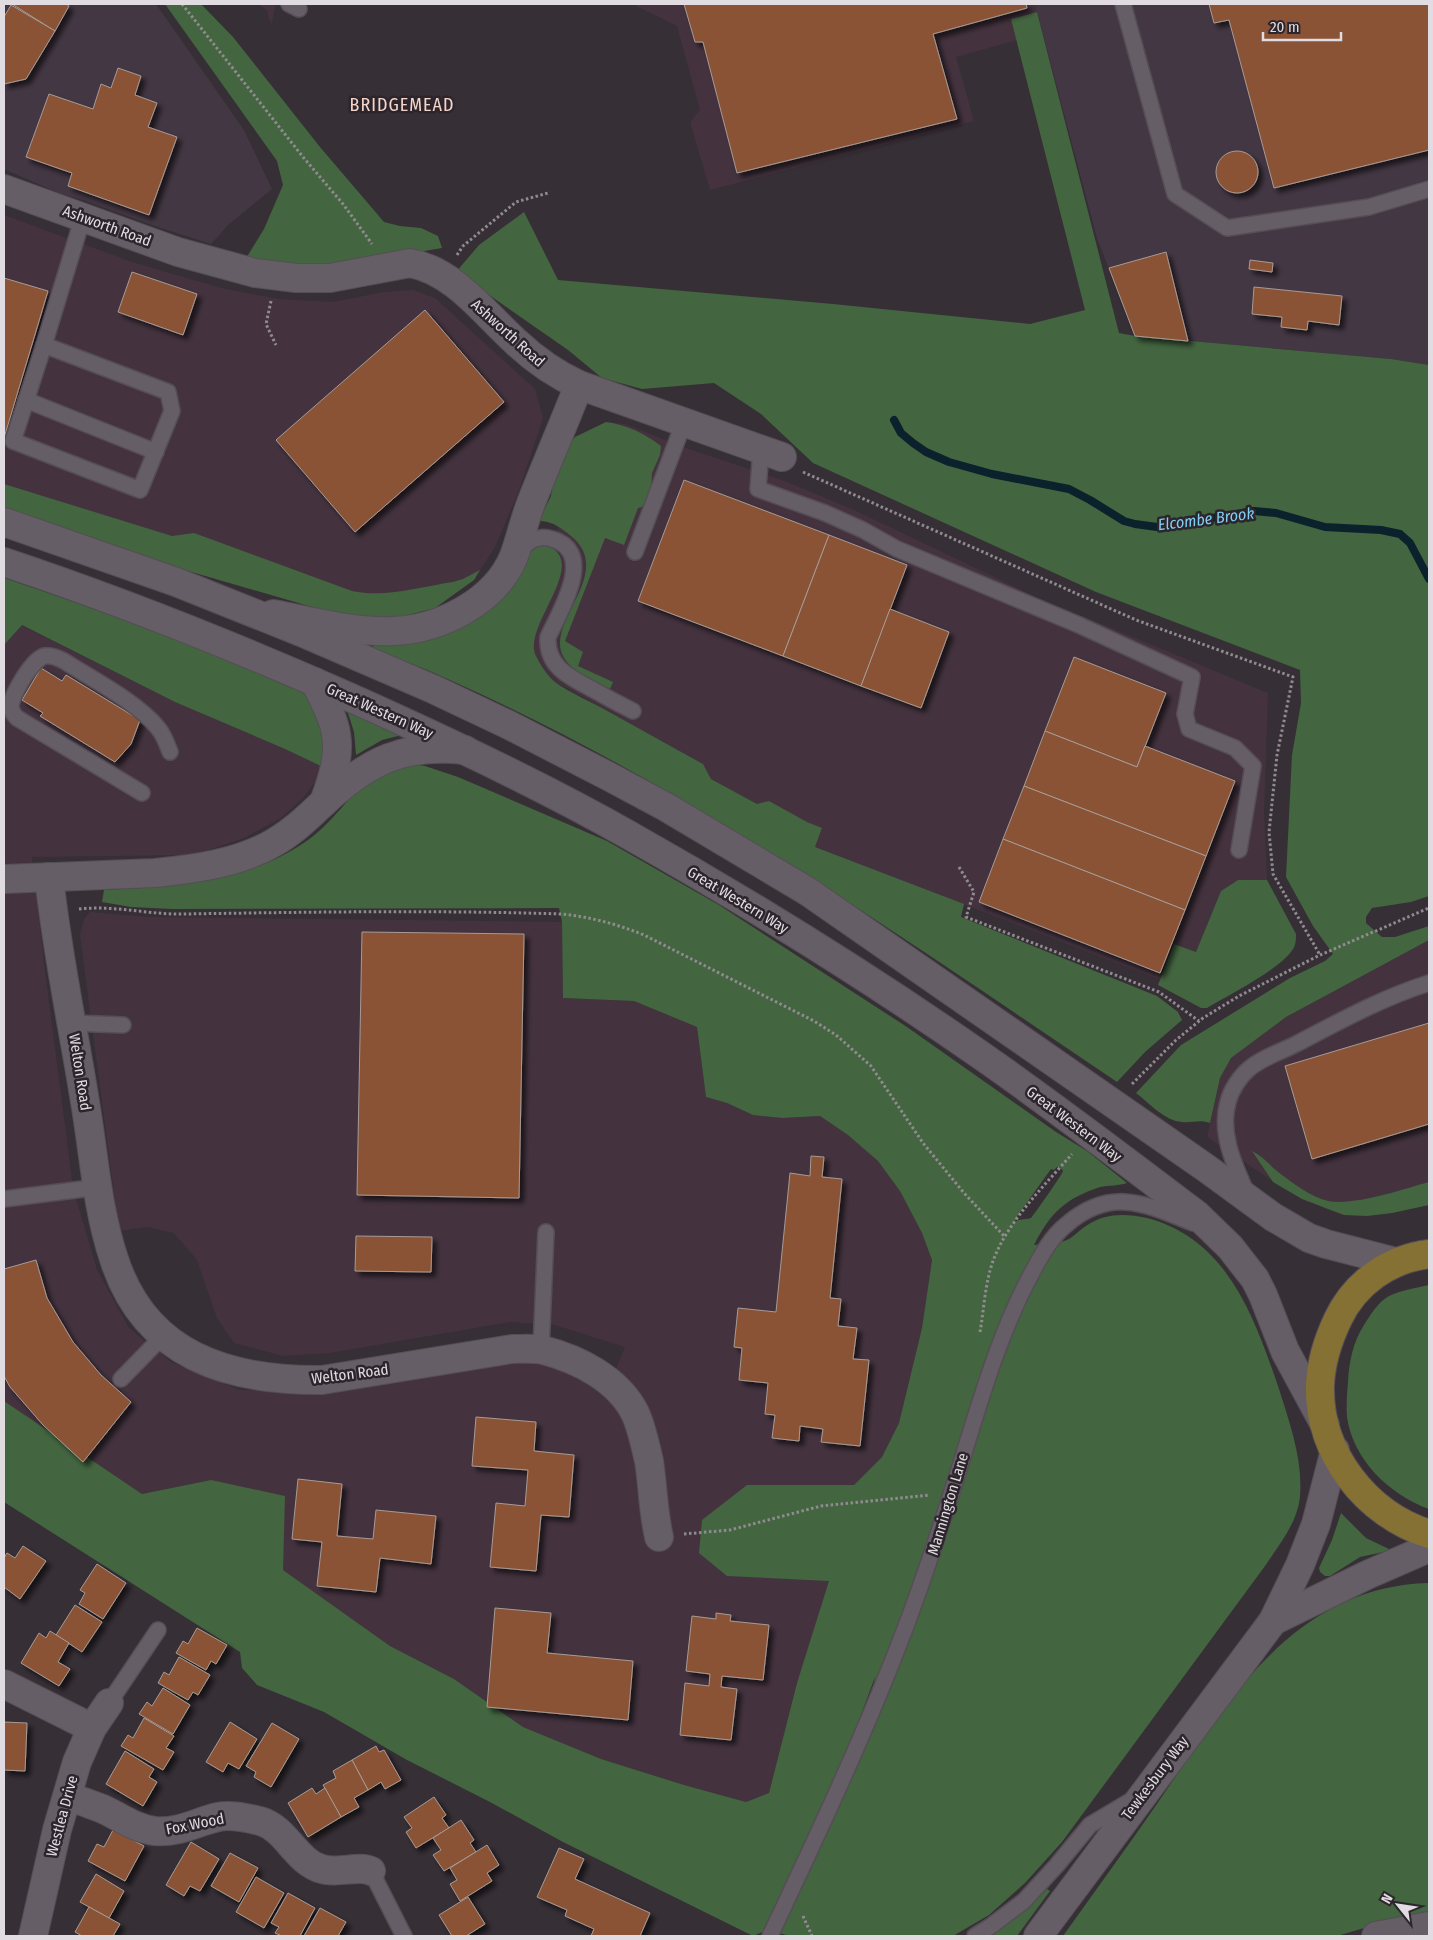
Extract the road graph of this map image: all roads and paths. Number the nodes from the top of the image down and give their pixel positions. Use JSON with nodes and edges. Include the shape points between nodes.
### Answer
{"nodes":[{"id":1,"x":182,"y":4,"type":"edge"},
{"id":2,"x":1123,"y":4,"type":"edge"},
{"id":3,"x":4,"y":189,"type":"edge"},
{"id":4,"x":1429,"y":189,"type":"edge"},
{"id":5,"x":548,"y":193,"type":"dead end"},
{"id":6,"x":83,"y":217,"type":"junction"},
{"id":7,"x":389,"y":266,"type":"junction"},
{"id":8,"x":442,"y":275,"type":"junction"},
{"id":9,"x":276,"y":276,"type":"junction"},
{"id":10,"x":44,"y":345,"type":"junction"},
{"id":11,"x":276,"y":345,"type":"dead end"},
{"id":12,"x":579,"y":385,"type":"junction"},
{"id":13,"x":26,"y":400,"type":"junction"},
{"id":14,"x":684,"y":422,"type":"junction"},
{"id":15,"x":156,"y":452,"type":"junction"},
{"id":16,"x":772,"y":453,"type":"joint"},
{"id":17,"x":4,"y":522,"type":"edge"},
{"id":18,"x":635,"y":552,"type":"dead end"},
{"id":19,"x":514,"y":556,"type":"junction"},
{"id":20,"x":4,"y":562,"type":"edge"},
{"id":21,"x":242,"y":608,"type":"junction"},
{"id":22,"x":315,"y":682,"type":"junction"},
{"id":23,"x":633,"y":711,"type":"dead end"},
{"id":24,"x":467,"y":750,"type":"junction"},
{"id":25,"x":170,"y":752,"type":"dead end"},
{"id":26,"x":142,"y":793,"type":"dead end"},
{"id":27,"x":324,"y":802,"type":"junction"},
{"id":28,"x":1239,"y":850,"type":"dead end"},
{"id":29,"x":959,"y":867,"type":"dead end"},
{"id":30,"x":50,"y":877,"type":"junction"},
{"id":31,"x":4,"y":879,"type":"edge"},
{"id":32,"x":1429,"y":908,"type":"edge"},
{"id":33,"x":53,"y":913,"type":"junction"},
{"id":34,"x":1429,"y":982,"type":"edge"},
{"id":35,"x":1199,"y":1021,"type":"junction"},
{"id":36,"x":72,"y":1023,"type":"junction"},
{"id":37,"x":123,"y":1025,"type":"dead end"},
{"id":38,"x":1130,"y":1087,"type":"dead end"},
{"id":39,"x":98,"y":1187,"type":"junction"},
{"id":40,"x":4,"y":1199,"type":"edge"},
{"id":41,"x":1250,"y":1200,"type":"junction"},
{"id":42,"x":546,"y":1232,"type":"dead end"},
{"id":43,"x":1216,"y":1232,"type":"junction"},
{"id":44,"x":1005,"y":1236,"type":"dead end"},
{"id":45,"x":1429,"y":1244,"type":"edge"},
{"id":46,"x":1410,"y":1258,"type":"edge"},
{"id":47,"x":164,"y":1335,"type":"junction"},
{"id":48,"x":541,"y":1350,"type":"junction"},
{"id":49,"x":121,"y":1379,"type":"dead end"},
{"id":50,"x":1331,"y":1439,"type":"junction"},
{"id":51,"x":931,"y":1495,"type":"dead end"},
{"id":52,"x":1429,"y":1534,"type":"edge"},
{"id":53,"x":659,"y":1537,"type":"joint"},
{"id":54,"x":1429,"y":1548,"type":"edge"},
{"id":55,"x":1273,"y":1621,"type":"junction"},
{"id":56,"x":158,"y":1630,"type":"dead end"},
{"id":57,"x":4,"y":1684,"type":"edge"},
{"id":58,"x":109,"y":1703,"type":"joint"},
{"id":59,"x":92,"y":1728,"type":"junction"},
{"id":60,"x":1144,"y":1793,"type":"junction"},
{"id":61,"x":67,"y":1796,"type":"junction"},
{"id":62,"x":371,"y":1871,"type":"joint"},
{"id":63,"x":1429,"y":1926,"type":"edge"},
{"id":64,"x":33,"y":1936,"type":"edge"},
{"id":65,"x":404,"y":1936,"type":"edge"},
{"id":66,"x":770,"y":1936,"type":"edge"},
{"id":67,"x":974,"y":1936,"type":"edge"},
{"id":68,"x":1038,"y":1936,"type":"edge"},
{"id":69,"x":1376,"y":1936,"type":"edge"}],
"edges":[{"from":1,"to":7,"type":"path"},
{"from":2,"to":4,"type":"lane","via":[[1175,194],[1227,228],[1369,207]]},
{"from":3,"to":6,"type":"main road","name":"Ashworth Road"},
{"from":5,"to":8,"type":"path","via":[[516,202],[463,246]]},
{"from":6,"to":9,"type":"main road","name":"Ashworth Road","via":[[178,252],[240,270]]},
{"from":6,"to":10,"type":"lane"},
{"from":7,"to":8,"type":"main road","name":"Ashworth Road","via":[[423,265]]},
{"from":7,"to":9,"type":"main road","name":"Ashworth Road","via":[[330,278]]},
{"from":8,"to":12,"type":"main road","name":"Ashworth Road","via":[[544,366]]},
{"from":9,"to":11,"type":"path","via":[[266,324]]},
{"from":10,"to":13,"type":"lane"},
{"from":10,"to":15,"type":"lane","via":[[168,392],[172,411]]},
{"from":12,"to":14,"type":"main road","name":"Ashworth Road"},
{"from":12,"to":19,"type":"main road","via":[[532,500]]},
{"from":13,"to":15,"type":"lane"},
{"from":13,"to":15,"type":"lane","via":[[13,441],[140,490]]},
{"from":14,"to":16,"type":"main road","name":"Ashworth Road"},
{"from":14,"to":18,"type":"lane"},
{"from":16,"to":28,"type":"lane","via":[[758,489],[863,530],[897,549],[1079,625],[1192,677],[1185,714],[1189,729],[1235,748],[1254,766]]},
{"from":17,"to":21,"type":"main road"},
{"from":19,"to":21,"type":"main road","via":[[499,581],[482,598],[445,618],[407,630],[355,629]]},
{"from":19,"to":23,"type":"lane","via":[[529,541],[537,538],[554,539],[567,549],[575,570],[573,582],[548,636],[553,661],[568,677]]},
{"from":20,"to":22,"type":"main road","name":"Great Western Way","via":[[147,613]]},
{"from":21,"to":41,"type":"main road","via":[[510,725],[736,848],[807,891]]},
{"from":22,"to":24,"type":"main road","name":"Great Western Way"},
{"from":22,"to":27,"type":"main road","via":[[335,726],[338,749]]},
{"from":24,"to":27,"type":"main road","via":[[420,749],[385,758],[355,776]]},
{"from":24,"to":43,"type":"main road","name":"Great Western Way","via":[[625,832],[858,973],[980,1055]]},
{"from":25,"to":26,"type":"lane","via":[[159,728],[132,704],[53,656],[34,662],[11,701],[17,718]]},
{"from":27,"to":30,"type":"main road","via":[[287,835],[259,851],[236,858],[178,870]]},
{"from":29,"to":35,"type":"path","via":[[974,892],[966,917],[1159,992]]},
{"from":30,"to":31,"type":"main road"},
{"from":30,"to":33,"type":"main road","name":"Welton Road"},
{"from":32,"to":35,"type":"path","via":[[1320,955],[1239,996]]},
{"from":33,"to":36,"type":"main road","name":"Welton Road"},
{"from":33,"to":44,"type":"path","via":[[90,908],[181,914],[488,912],[584,916],[626,928],[836,1035],[871,1066],[923,1143]]},
{"from":34,"to":41,"type":"lane","via":[[1306,1039],[1251,1067],[1241,1077],[1228,1102],[1226,1128],[1230,1152]]},
{"from":35,"to":38,"type":"path"},
{"from":36,"to":37,"type":"lane"},
{"from":36,"to":39,"type":"main road","name":"Welton Road"},
{"from":39,"to":40,"type":"lane"},
{"from":39,"to":47,"type":"main road","name":"Welton Road","via":[[114,1259],[121,1276],[139,1311]]},
{"from":41,"to":46,"type":"main road","via":[[1273,1218],[1309,1238],[1339,1248]]},
{"from":42,"to":48,"type":"lane"},
{"from":43,"to":50,"type":"main road","name":"Great Western Way","via":[[1244,1264],[1264,1295],[1285,1351]]},
{"from":43,"to":66,"type":"lane","name":"Mannington Lane","via":[[1155,1207],[1120,1201],[1104,1204],[1076,1217],[1056,1234],[1038,1261],[1017,1302],[995,1358],[934,1551],[906,1627],[858,1746]]},
{"from":45,"to":46,"type":"main road"},
{"from":46,"to":50,"type":"main road","via":[[1373,1276],[1356,1291],[1334,1328],[1324,1357],[1320,1384],[1322,1409]]},
{"from":47,"to":48,"type":"main road","name":"Welton Road","via":[[202,1360],[225,1369],[258,1377],[295,1380],[322,1380],[512,1349]]},
{"from":47,"to":49,"type":"lane"},
{"from":48,"to":53,"type":"main road","name":"Welton Road","via":[[572,1360],[599,1374],[625,1397],[636,1414],[649,1461]]},
{"from":50,"to":52,"type":"main road","via":[[1359,1490],[1385,1513]]},
{"from":50,"to":55,"type":"main road","name":"Tewkesbury Way","via":[[1316,1524]]},
{"from":51,"to":53,"type":"path","via":[[821,1506],[730,1530]]},
{"from":54,"to":55,"type":"main road","name":"Tewkesbury Way"},
{"from":55,"to":60,"type":"main road","name":"Tewkesbury Way"},
{"from":56,"to":58,"type":"lane"},
{"from":57,"to":59,"type":"main road"},
{"from":58,"to":59,"type":"main road","name":"Westlea Drive"},
{"from":59,"to":61,"type":"main road","name":"Westlea Drive"},
{"from":60,"to":67,"type":"lane","via":[[1090,1824],[1024,1901]]},
{"from":60,"to":68,"type":"main road","name":"Tewkesbury Way"},
{"from":61,"to":62,"type":"main road","name":"Fox Wood","via":[[154,1831],[170,1831],[224,1816],[262,1821],[321,1869],[340,1872],[365,1868]]},
{"from":61,"to":64,"type":"main road","name":"Westlea Drive"},
{"from":62,"to":65,"type":"lane"},
{"from":63,"to":69,"type":"main road"}]}
